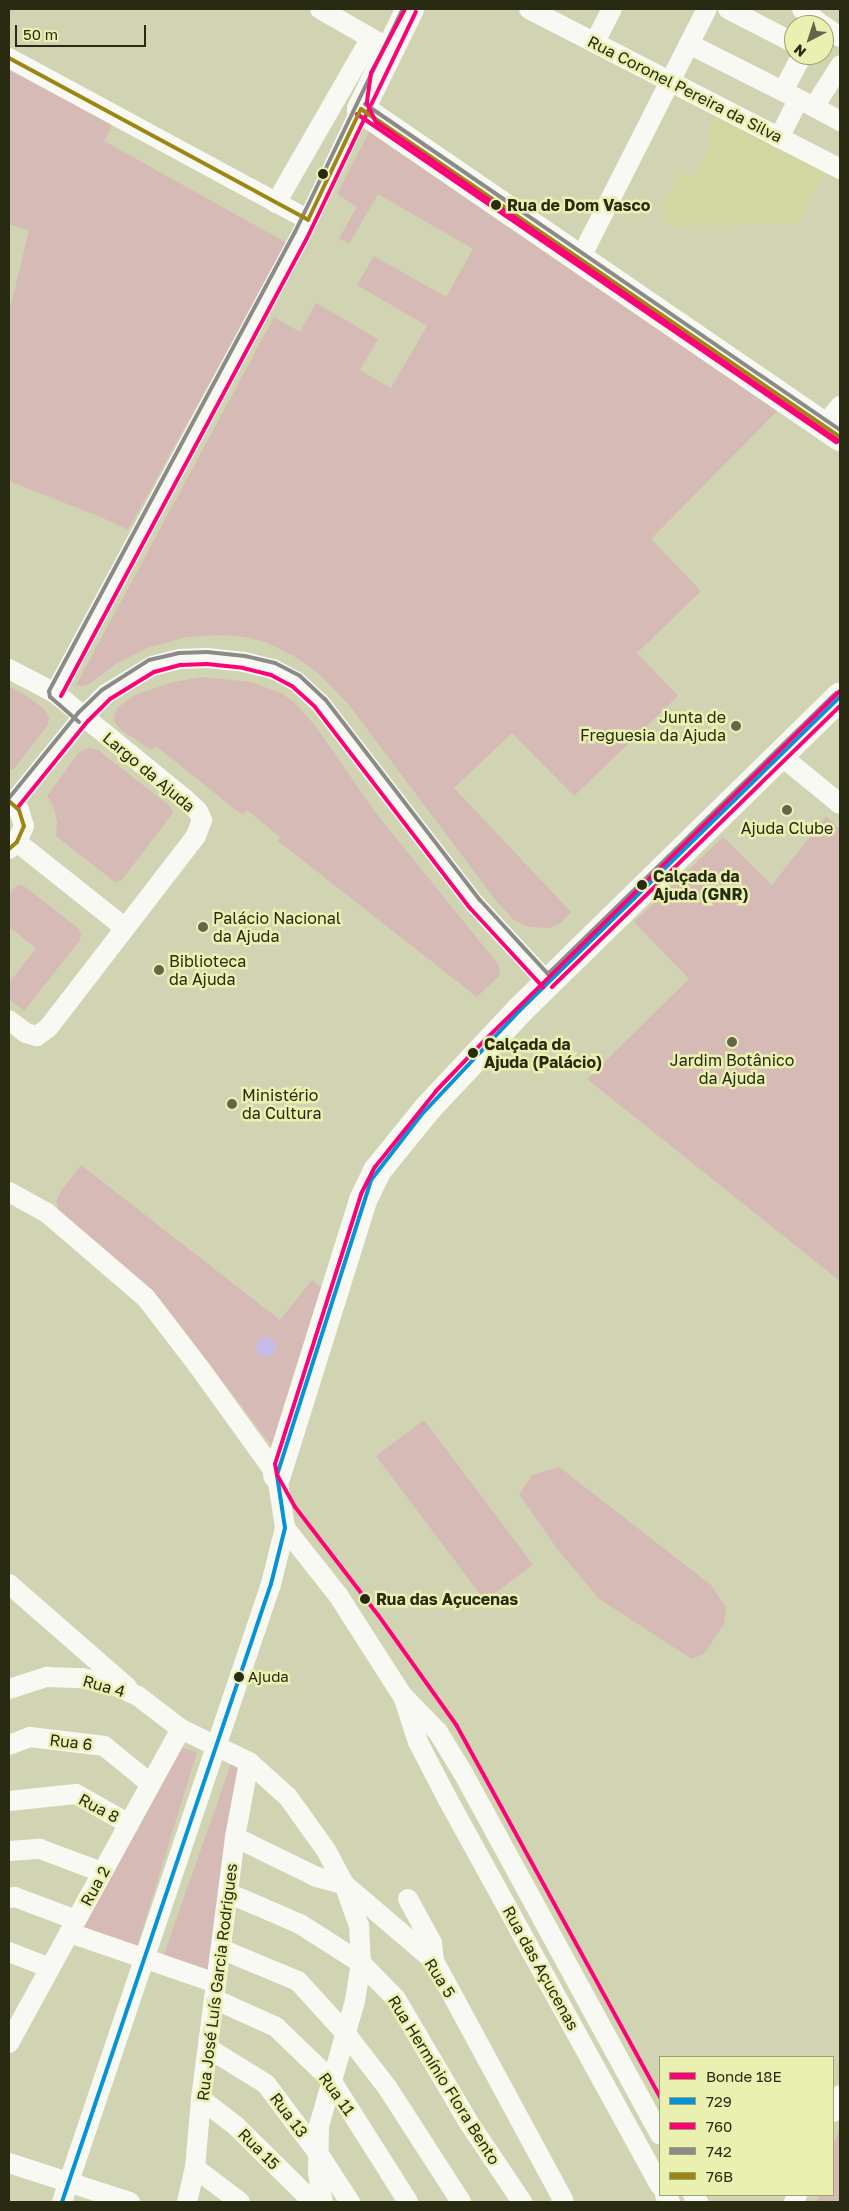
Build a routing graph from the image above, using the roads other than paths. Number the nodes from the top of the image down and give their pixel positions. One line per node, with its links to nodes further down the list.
1 (320, 9): 9 (street)
2 (410, 9): 9 (street)
3 (529, 9): 8 (street, Rua Coronel Pereira da Silva)
4 (612, 9): 8 (street)
5 (707, 9): 10 (street)
6 (728, 9): 7 (street)
7 (784, 38)
8 (595, 42): 14 (street, Rua Coronel Pereira da Silva)
9 (380, 43): 16 (street); 20 (street)
10 (689, 44): 14 (street); 15 (street)
11 (9, 58): 20 (street)
12 (801, 65): 15 (street)
13 (840, 68): 15 (street)
14 (670, 81): 18 (street, Rua Coronel Pereira da Silva); 22 (street)
15 (798, 99): 17 (street); 18 (street)
16 (361, 109): 21 (street); 22 (street)
17 (840, 121)
18 (779, 138): 19 (street, Rua Coronel Pereira da Silva)
19 (840, 169)
20 (276, 203): 21 (street)
21 (308, 220): 25 (street)
22 (580, 259): 23 (street)
23 (835, 423)
24 (9, 669): 25 (street, Largo da Ajuda)
25 (55, 693): 27 (street, Largo da Ajuda)
26 (840, 697): 28 (street)
27 (83, 717): 29 (street); 32 (street, Largo da Ajuda); 33 (street)
28 (780, 756): 30 (street); 33 (street)
29 (11, 802): 31 (street)
30 (840, 804)
31 (13, 846): 32 (street)
32 (125, 928): 34 (street, Largo da Ajuda)
33 (548, 983): 36 (street)
34 (9, 1020)
35 (9, 1192): 36 (street)
36 (276, 1475): 37 (street)
37 (285, 1528): 40 (street, Rua das Açucenas); 44 (street)
38 (9, 1584): 41 (street)
39 (9, 1690): 41 (street, Rua 4)
40 (402, 1695): 72 (street, Rua das Açucenas); 77 (street, Rua das Açucenas)
41 (138, 1696): 42 (street, Rua 4)
42 (181, 1729): 44 (street, Rua 4); 46 (street, Rua 2)
43 (9, 1745): 46 (street, Rua 6)
44 (216, 1746): 45 (street, Rua 4); 59 (street)
45 (249, 1762): 49 (street, Rua José Luís Garcia Rodrigues); 52 (street, Rua 4)
46 (151, 1784): 48 (street, Rua 2)
47 (9, 1802): 48 (street, Rua 8)
48 (129, 1824): 51 (street, Rua 2)
49 (235, 1837): 52 (street, Rua 5); 53 (street, Rua José Luís Garcia Rodrigues)
50 (9, 1851): 51 (street)
51 (102, 1872): 56 (street, Rua 2)
52 (344, 1884): 60 (street, Rua 5); 61 (street)
53 (228, 1893): 57 (street, Rua José Luís Garcia Rodrigues); 61 (street, Rua Hermínio Flora Bento)
54 (9, 1898): 56 (street, Rua 11)
55 (408, 1899): 60 (street)
56 (73, 1926): 59 (street, Rua 11); 62 (street, Rua 2)
57 (221, 1948): 63 (street, Rua José Luís Garcia Rodrigues); 65 (street)
58 (9, 1952): 62 (street)
59 (145, 1958): 63 (street, Rua 11); 76 (street)
60 (434, 1961): 78 (street, Rua 5)
61 (361, 1963): 65 (street); 88 (street, Rua Hermínio Flora Bento)
62 (50, 1968): 64 (street, Rua 2)
63 (215, 1991): 67 (street, Rua José Luís Garcia Rodrigues); 68 (street, Rua 11)
64 (16, 2014): 66 (street, Rua 2)
65 (346, 2034): 68 (street); 87 (street)
66 (9, 2043)
67 (208, 2048): 70 (street, Rua José Luís Garcia Rodrigues); 73 (street, Rua 13)
68 (332, 2080): 73 (street); 86 (street, Rua 11)
69 (840, 2095): 71 (street)
70 (201, 2099): 75 (street, Rua José Luís Garcia Rodrigues); 83 (street, Rua 15)
71 (834, 2110)
72 (659, 2133)
73 (318, 2153): 84 (street); 85 (street, Rua 13)
74 (9, 2164): 76 (street)
75 (195, 2168): 81 (street, Rua José Luís Garcia Rodrigues); 82 (street)
76 (68, 2183): 79 (street); 80 (street)
77 (659, 2183)
78 (562, 2201)
79 (62, 2202)
80 (130, 2202)
81 (187, 2202)
82 (240, 2202)
83 (313, 2202)
84 (323, 2202)
85 (350, 2202)
86 (408, 2202)
87 (461, 2202)
88 (522, 2202)

